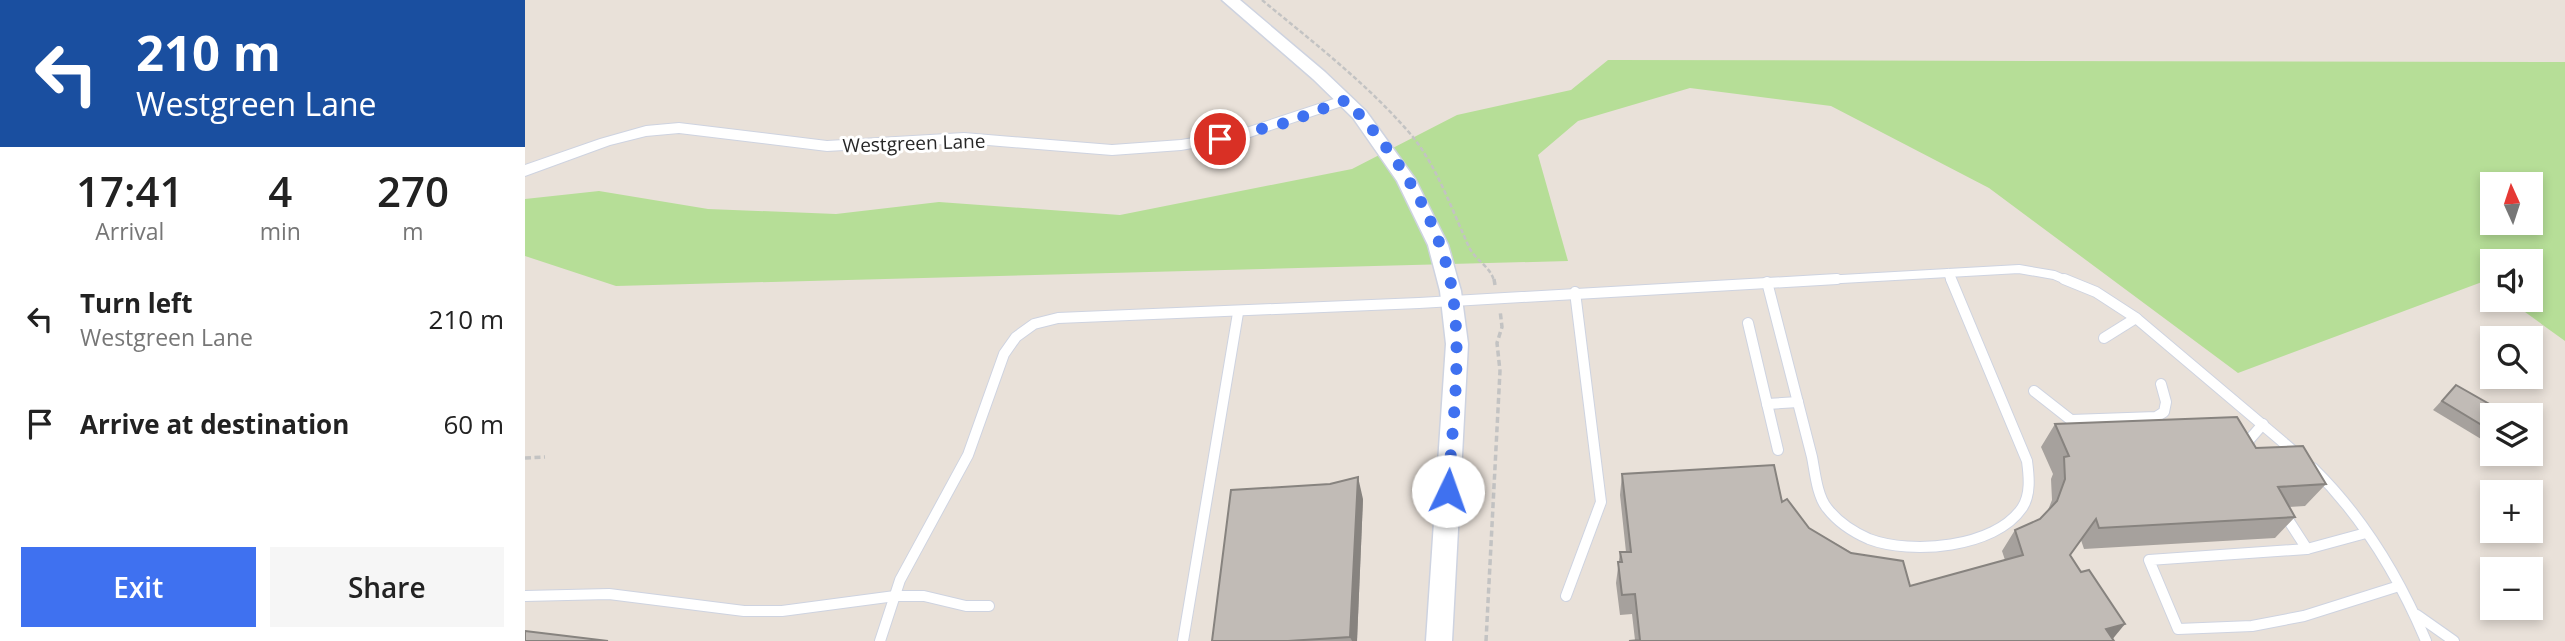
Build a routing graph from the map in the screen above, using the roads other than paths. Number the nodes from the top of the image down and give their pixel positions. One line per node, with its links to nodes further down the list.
1 (1234, 1): 2 (street)
2 (1346, 100): 3 (street, Westgreen Lane); 7 (street)
3 (525, 172)
4 (1948, 273): 5 (lane); 9 (lane); 14 (lane)
5 (1767, 282): 6 (lane); 14 (lane)
6 (1575, 292): 7 (lane); 25 (lane)
7 (1454, 302): 8 (lane); 30 (street)
8 (1238, 313): 24 (lane); 29 (lane)
9 (2136, 318): 11 (lane); 16 (lane)
10 (1748, 323): 15 (lane)
11 (2104, 338)
12 (2161, 384): 13 (lane)
13 (2034, 391)
14 (1798, 402): 15 (lane)
15 (1767, 404): 17 (lane)
16 (2263, 424): 18 (lane); 20 (lane)
17 (1778, 450)
18 (2253, 458)
19 (2280, 507): 21 (lane)
20 (2366, 533): 21 (lane); 22 (lane)
21 (2307, 549): 22 (lane)
22 (2399, 586): 27 (lane)
23 (525, 596): 24 (lane)
24 (895, 596): 26 (lane); 28 (lane)
25 (1566, 596)
26 (989, 606)
27 (2415, 614): 31 (lane); 32 (lane)
28 (880, 641)
29 (1184, 641)
30 (1439, 641)
31 (2425, 641)
32 (2454, 641)

